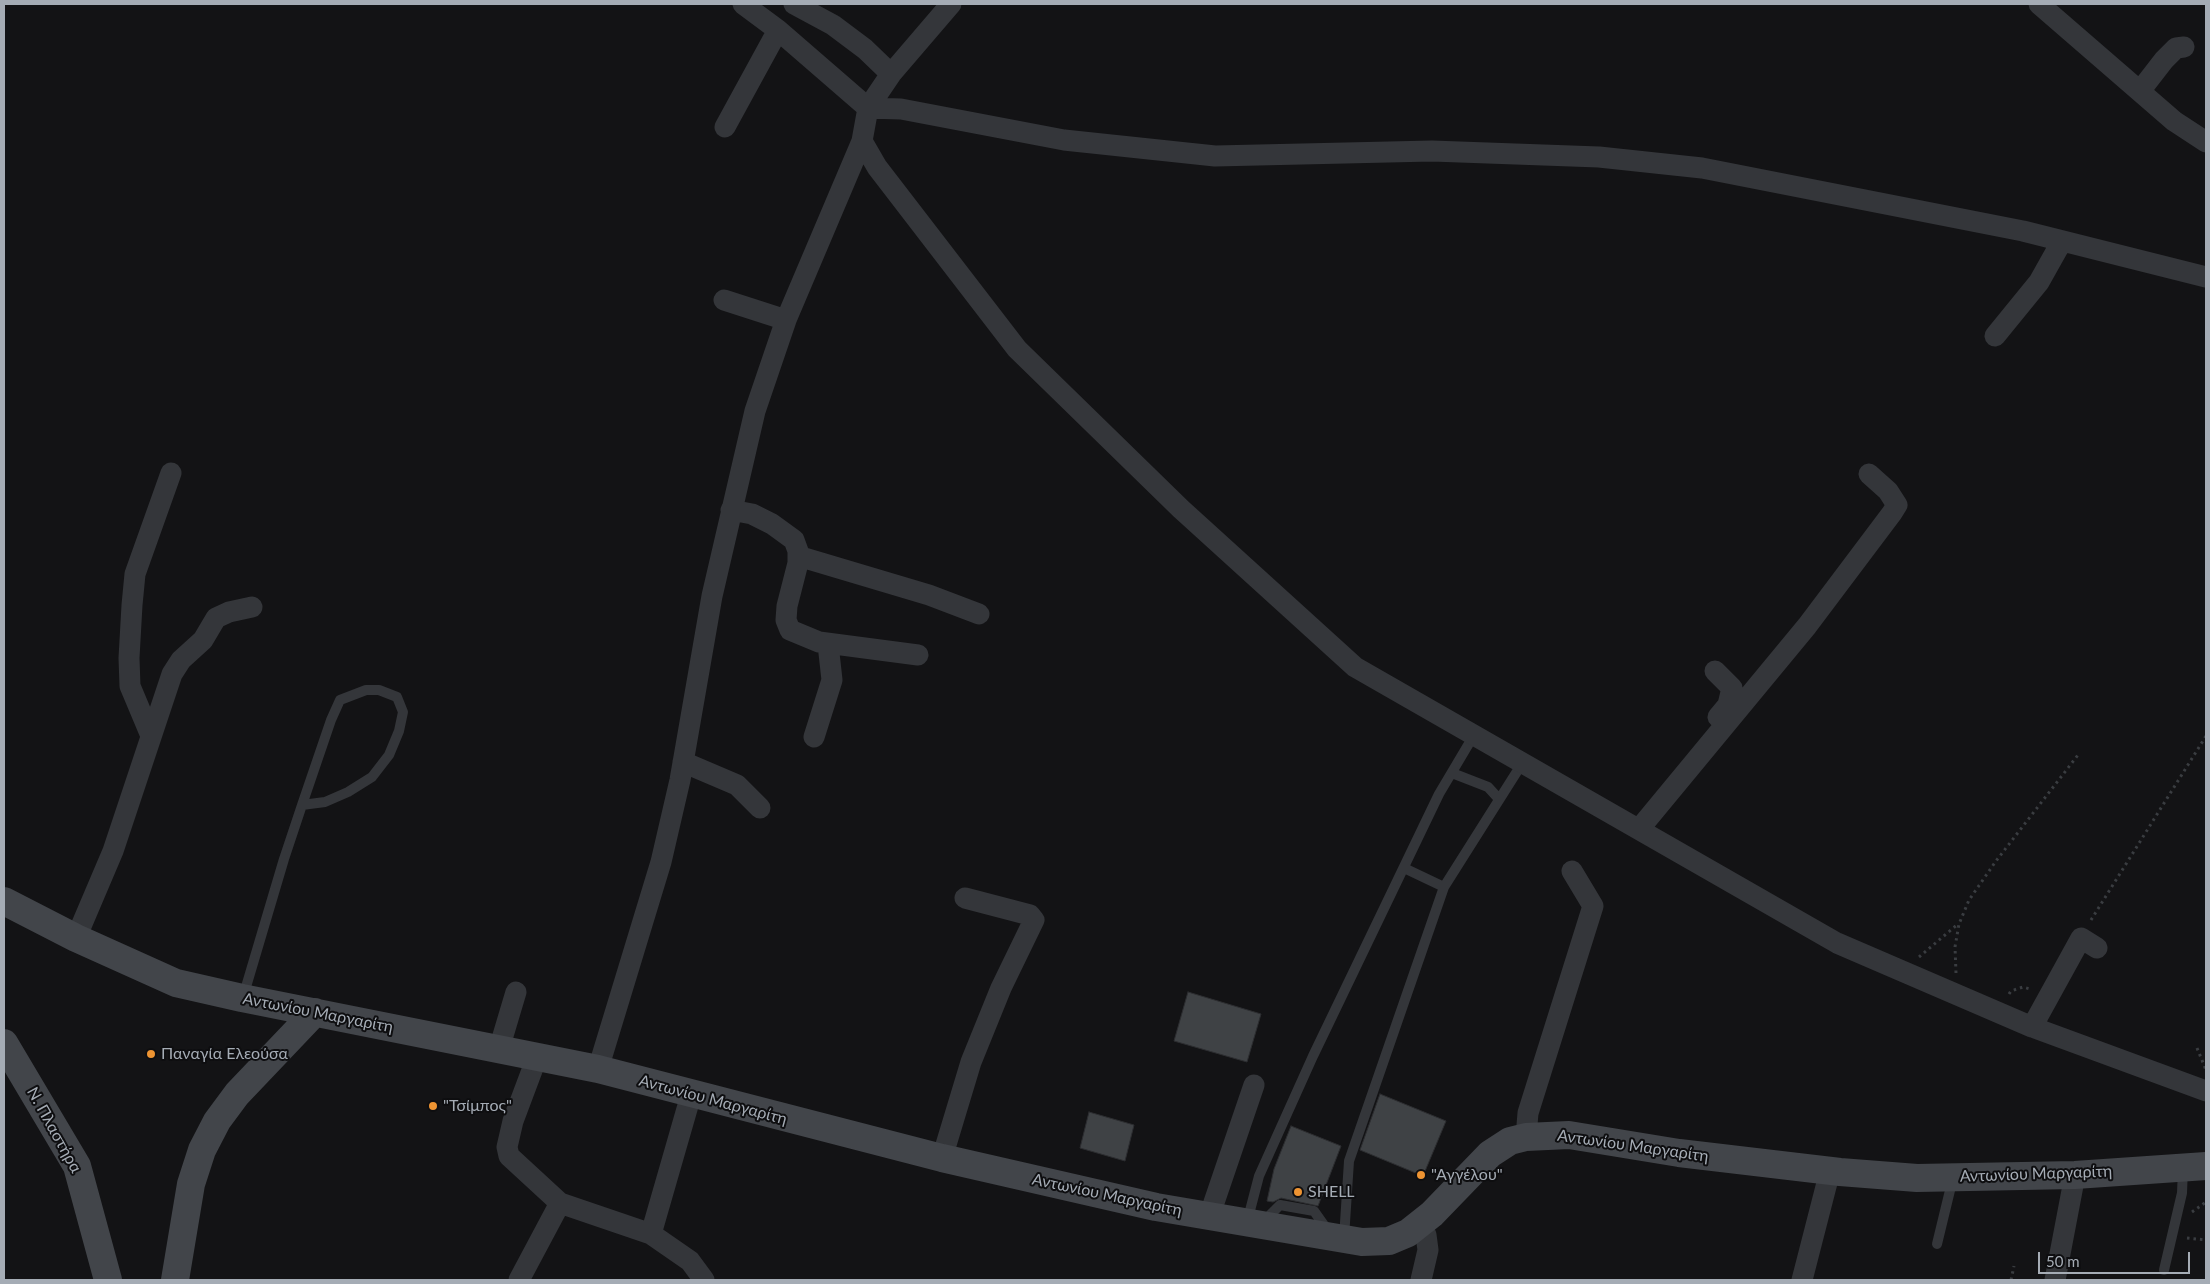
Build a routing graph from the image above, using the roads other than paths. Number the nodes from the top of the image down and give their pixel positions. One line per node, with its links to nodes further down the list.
1 (743, 4): 5 (street)
2 (794, 4): 7 (street)
3 (951, 4): 7 (street)
4 (2040, 4): 8 (street)
5 (778, 30): 9 (street); 10 (street)
6 (2184, 47): 8 (street)
7 (891, 74): 9 (street)
8 (2140, 91): 12 (street)
9 (868, 108): 11 (street); 13 (street)
10 (725, 127)
11 (862, 141): 16 (street); 27 (street)
12 (2206, 142)
13 (2062, 240): 14 (street); 17 (street)
14 (2206, 277)
15 (724, 300): 16 (street)
16 (786, 320): 20 (street)
17 (1995, 336)
18 (171, 472): 28 (street)
19 (1868, 474): 36 (street)
20 (732, 510): 21 (street); 30 (street)
21 (798, 556): 23 (street); 24 (street)
22 (252, 607): 28 (street)
23 (980, 614)
24 (828, 644): 25 (street); 29 (street)
25 (918, 655)
26 (1715, 671): 36 (street)
27 (1474, 735): 31 (street); 32 (lane)
28 (151, 736): 42 (street)
29 (814, 737)
30 (683, 762): 35 (street); 51 (street)
31 (1522, 762): 33 (lane); 36 (street)
32 (1452, 773): 33 (lane); 37 (lane)
33 (1499, 799): 39 (lane)
34 (302, 805): 34 (lane); 45 (lane)
35 (760, 808)
36 (1635, 826): 47 (street)
37 (1404, 868): 39 (lane); 63 (lane)
38 (1572, 871): 55 (street)
39 (1444, 887): 65 (lane)
40 (965, 898): 56 (street)
41 (4, 901): 42 (street, Αντωνίου Μαργαρίτη)
42 (76, 938): 45 (street, Αντωνίου Μαργαρίτη)
43 (2089, 943): 47 (street)
44 (516, 992): 49 (street)
45 (242, 998): 46 (street, Αντωνίου Μαργαρίτη)
46 (315, 1012): 49 (street, Αντωνίου Μαργαρίτη); 70 (street)
47 (2032, 1027): 53 (street)
48 (4, 1043): 69 (street, Ν. Πλαστήρα)
49 (499, 1049): 50 (street, Αντωνίου Μαργαρίτη)
50 (537, 1057): 51 (street, Αντωνίου Μαργαρίτη); 61 (street)
51 (598, 1069): 54 (street, Αντωνίου Μαργαρίτη)
52 (1254, 1085): 62 (street)
53 (2206, 1091)
54 (691, 1095): 56 (street, Αντωνίου Μαργαρίτη); 66 (street)
55 (1526, 1137): 58 (street, Αντωνίου Μαργαρίτη); 64 (street, Αντωνίου Μαργαρίτη)
56 (942, 1158): 62 (street, Αντωνίου Μαργαρίτη)
57 (2195, 1166): 59 (street, Αντωνίου Μαργαρίτη); 68 (lane)
58 (1830, 1171): 60 (street, Αντωνίου Μαργαρίτη); 74 (street)
59 (2075, 1175): 60 (street, Αντωνίου Μαργαρίτη); 75 (street)
60 (1953, 1177): 67 (lane)
61 (560, 1203): 66 (street); 71 (street)
62 (1209, 1217): 63 (street, Αντωνίου Μαργαρίτη)
63 (1258, 1219): 65 (street, Αντωνίου Μαργαρίτη)
64 (1420, 1224): 65 (street, Αντωνίου Μαργαρίτη); 73 (street)
65 (1335, 1233)
66 (651, 1234): 72 (street)
67 (1938, 1244)
68 (2164, 1270)
69 (108, 1280)
70 (175, 1280)
71 (519, 1280)
72 (704, 1280)
73 (1421, 1280)
74 (1802, 1280)
75 (2055, 1280)

